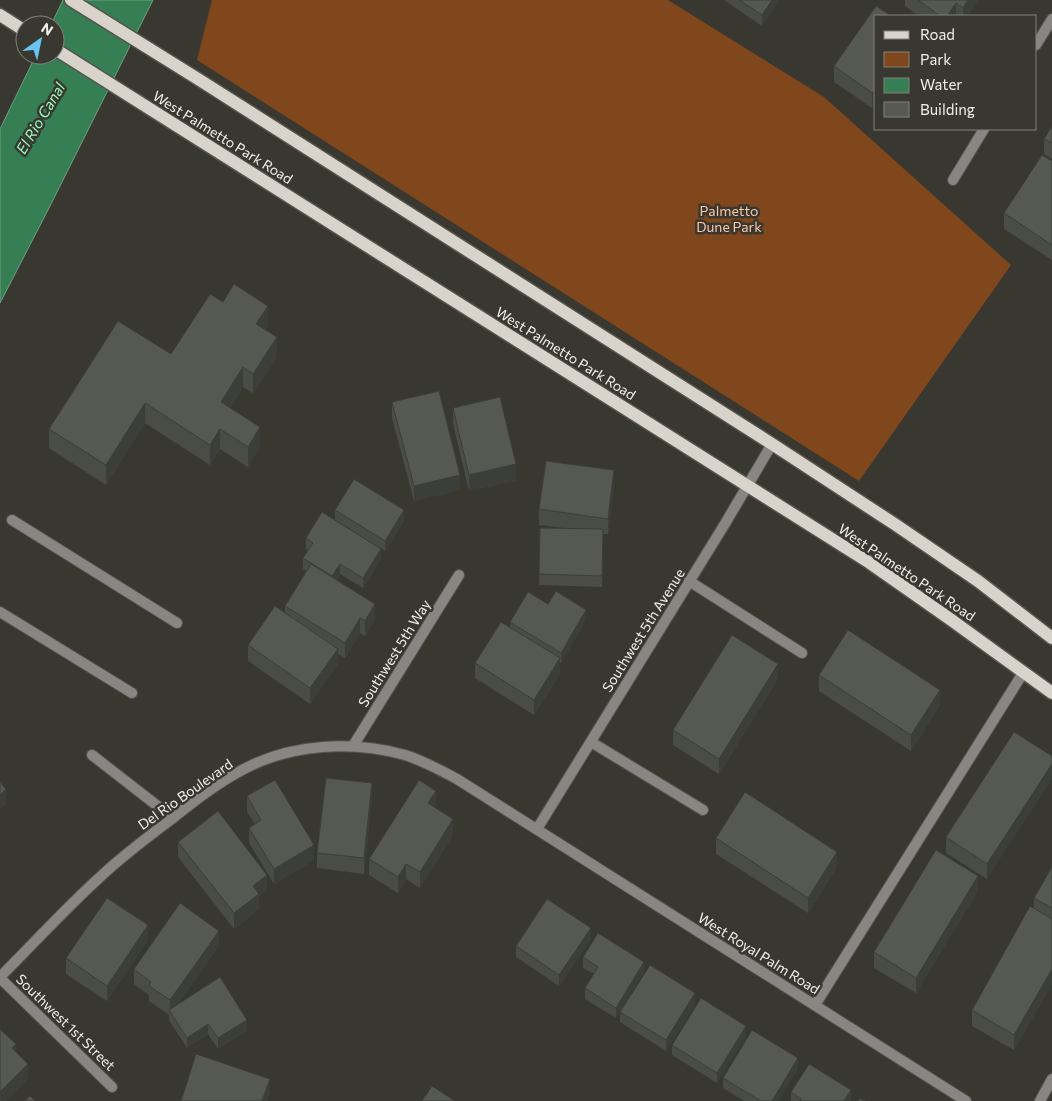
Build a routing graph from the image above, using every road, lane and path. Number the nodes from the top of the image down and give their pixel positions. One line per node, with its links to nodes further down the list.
1 (71, 0): 9 (main road)
2 (0, 15): 4 (main road)
3 (1052, 19): 5 (street)
4 (15, 25)
5 (1037, 43)
6 (65, 55): 10 (main road, West Palmetto Park Road)
7 (983, 130): 8 (street)
8 (953, 180)
9 (772, 444): 10 (street, Southwest 5th Avenue); 16 (main road)
10 (748, 486): 13 (street, Southwest 5th Avenue); 18 (main road, West Palmetto Park Road)
11 (12, 520): 15 (street)
12 (459, 576): 22 (street, Southwest 5th Way)
13 (689, 581): 17 (street); 21 (street, Southwest 5th Avenue)
14 (0, 612): 19 (street)
15 (177, 623)
16 (1052, 638)
17 (802, 653)
18 (1023, 673): 20 (main road, West Palmetto Park Road); 28 (street)
19 (132, 693)
20 (1052, 693)
21 (590, 742): 24 (street); 26 (street, Southwest 5th Avenue)
22 (353, 746): 25 (street, Del Rio Boulevard); 26 (street, Del Rio Boulevard)
23 (92, 755): 25 (street)
24 (703, 810)
25 (173, 818): 27 (street, Del Rio Boulevard)
26 (537, 829): 28 (street, West Royal Palm Road)
27 (0, 977): 30 (street, Southwest 1st Street)
28 (815, 1005): 31 (street, West Royal Palm Road)
29 (1052, 1079): 32 (street)
30 (112, 1087)
31 (966, 1101)
32 (1040, 1101)

